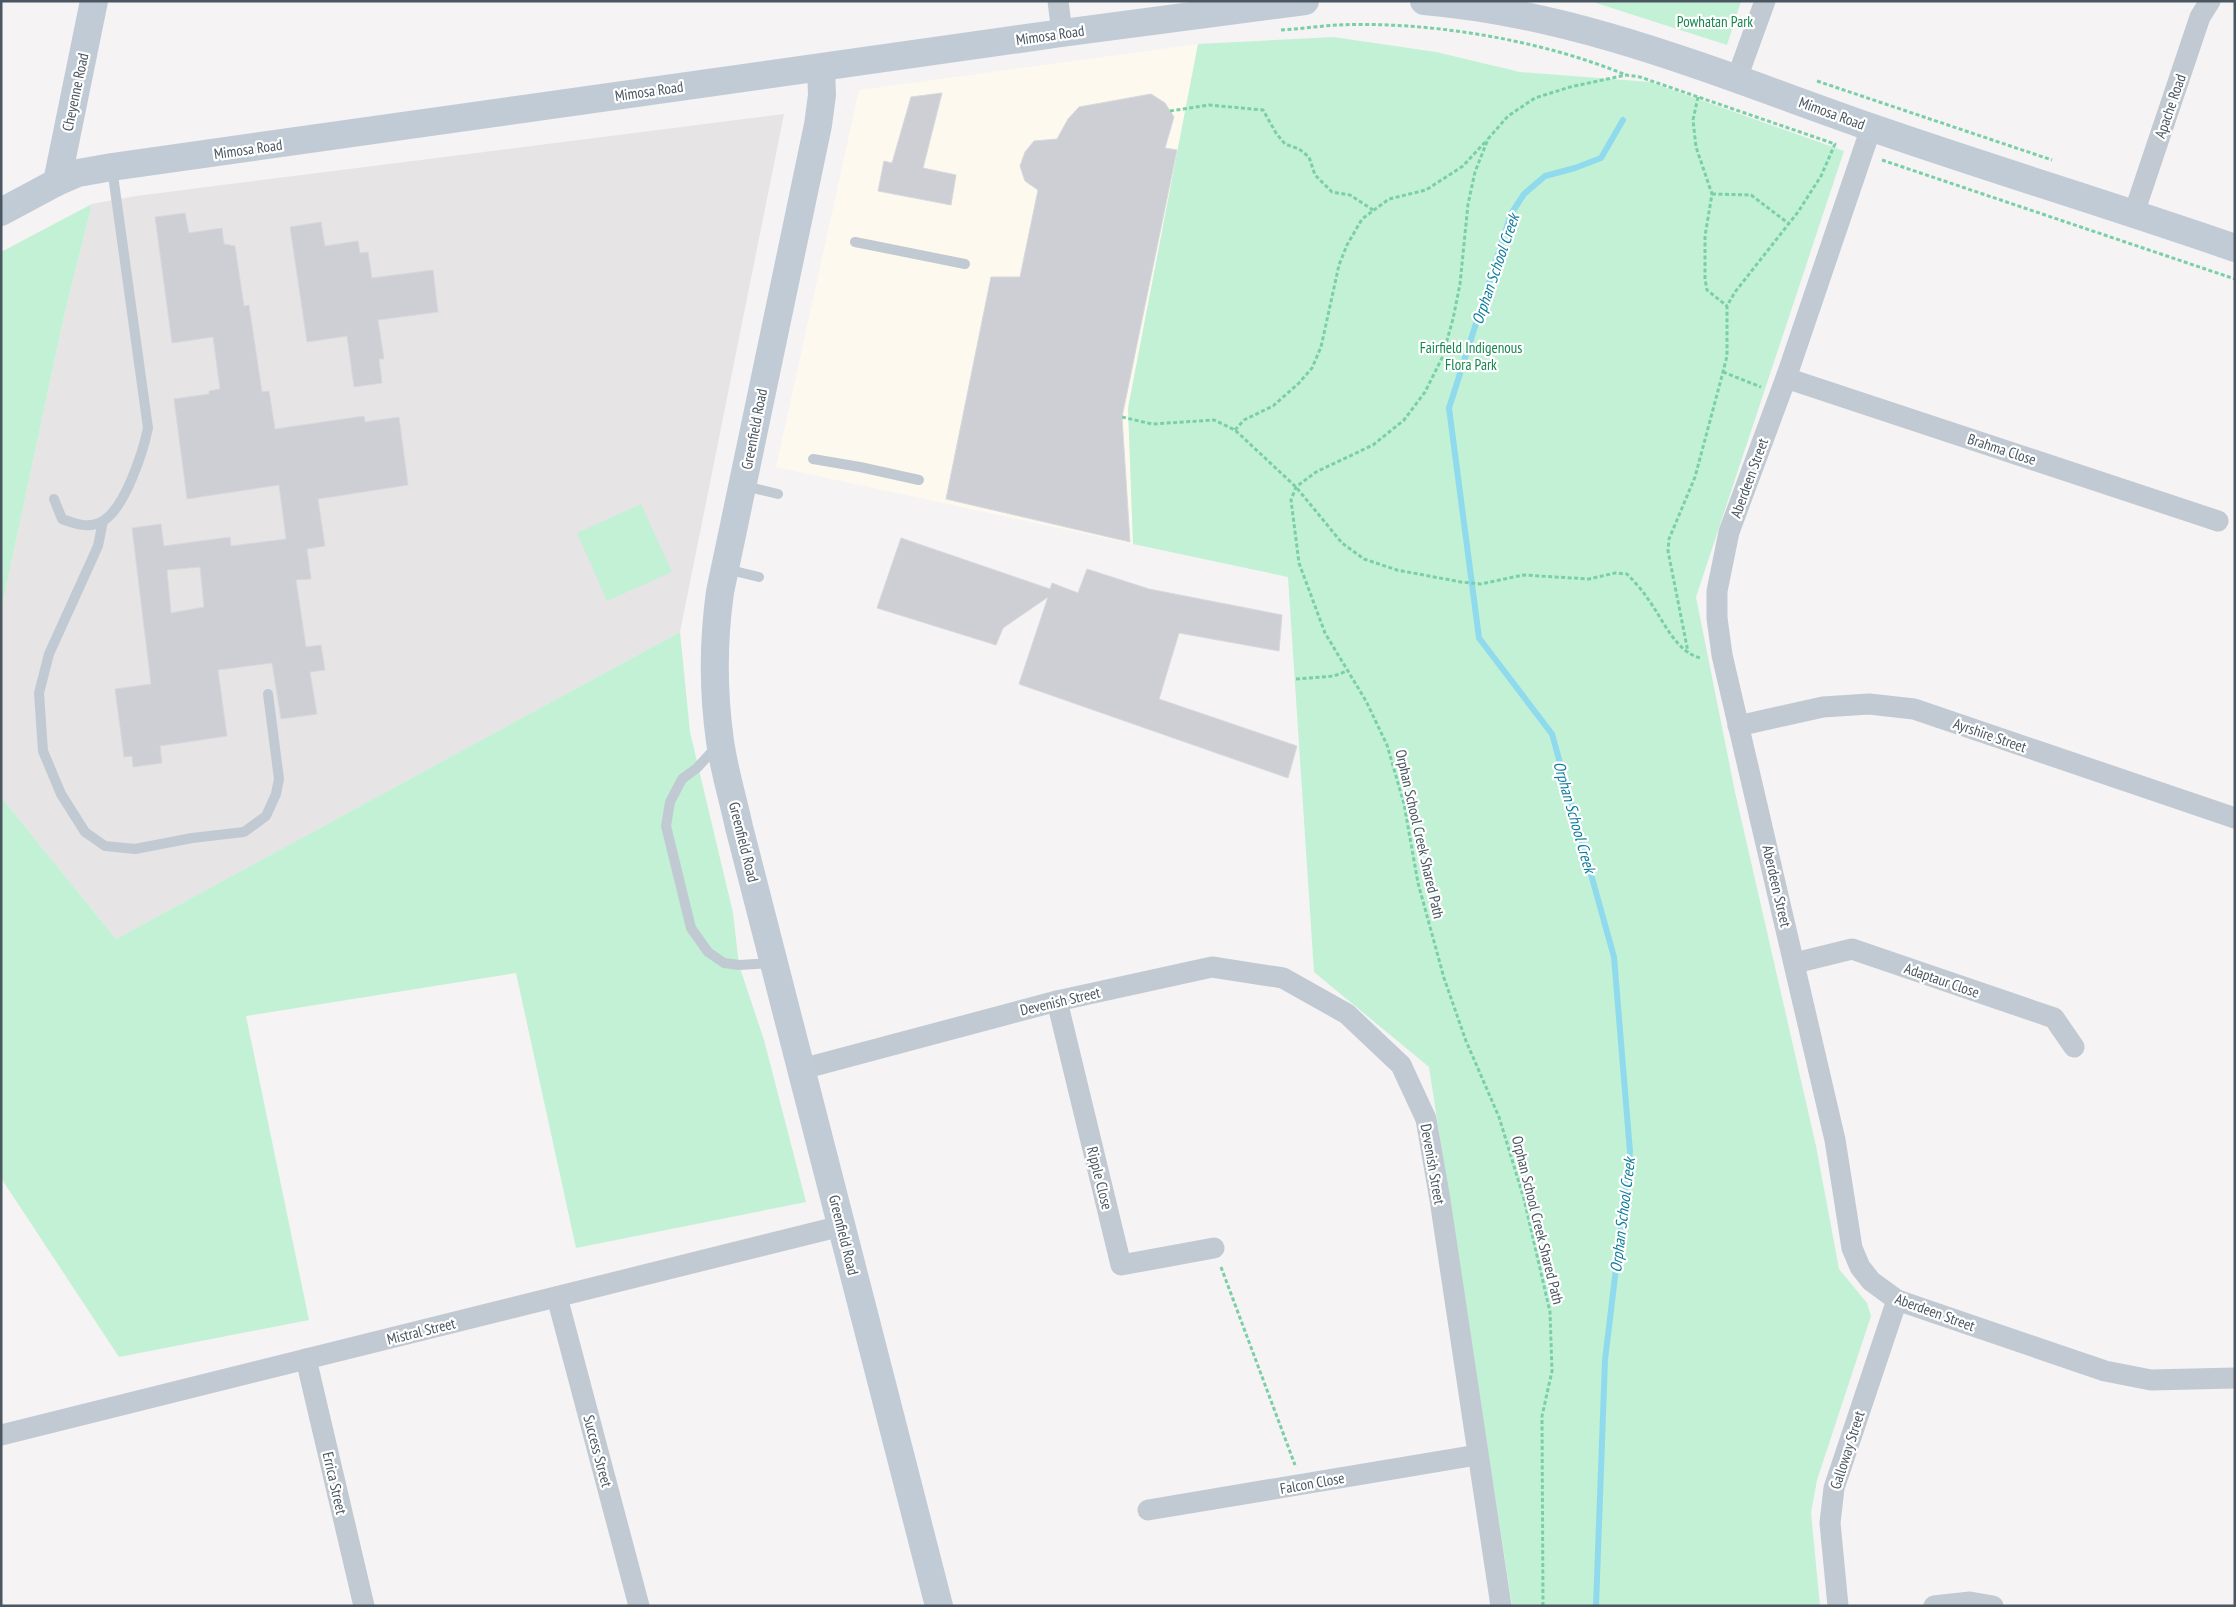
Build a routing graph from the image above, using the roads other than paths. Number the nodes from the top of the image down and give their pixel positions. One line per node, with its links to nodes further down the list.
1 (94, 1): 12 (main road, Cheyenne Road)
2 (1058, 1): 7 (street)
3 (1305, 1): 7 (main road, Mimosa Road)
4 (1424, 1): 9 (main road, Mimosa Road)
5 (1765, 1): 9 (street)
6 (2210, 1): 14 (street, Apache Road)
7 (1062, 33): 8 (main road, Mimosa Road)
8 (821, 68): 11 (main road, Mimosa Road); 21 (main road, Greenfield Road)
9 (1737, 78): 10 (main road, Mimosa Road)
10 (1871, 128): 14 (main road, Mimosa Road); 18 (street, Aberdeen Street)
11 (112, 167): 12 (main road, Mimosa Road); 25 (lane)
12 (56, 182): 13 (main road, Mimosa Road)
13 (1, 212)
14 (2134, 213): 16 (main road, Mimosa Road)
15 (855, 242): 17 (lane)
16 (2235, 248)
17 (966, 264)
18 (1783, 386): 24 (street, Brahma Close); 29 (street, Aberdeen Street)
19 (813, 459): 20 (lane)
20 (919, 480)
21 (743, 486): 22 (lane); 26 (main road, Greenfield Road)
22 (778, 494)
23 (54, 499): 25 (lane)
24 (2218, 521)
25 (103, 522): 28 (lane)
26 (725, 568): 27 (lane); 30 (main road, Greenfield Road)
27 (759, 577)
28 (268, 694)
29 (1738, 726): 31 (street, Ayrshire Street); 33 (street, Aberdeen Street)
30 (720, 742): 32 (main road, Greenfield Road); 32 (lane)
31 (2235, 818)
32 (776, 963): 36 (main road, Greenfield Road)
33 (1795, 963): 35 (street, Adaptaur Close); 40 (street, Aberdeen Street)
34 (1057, 1001): 36 (street, Devenish Street); 38 (street, Ripple Close); 44 (street, Devenish Street)
35 (2074, 1048)
36 (802, 1068): 37 (main road, Greenfield Road)
37 (842, 1226): 39 (street, Mistral Street); 48 (main road, Greenfield Road)
38 (1214, 1248)
39 (557, 1297): 41 (street, Mistral Street); 47 (street, Success Street)
40 (1897, 1300): 42 (street, Aberdeen Street); 50 (street, Galloway Street)
41 (306, 1359): 43 (street, Mistral Street); 46 (street, Errica Street)
42 (2235, 1378)
43 (1, 1435)
44 (1477, 1455): 45 (street, Falcon Close); 49 (street, Devenish Street)
45 (1148, 1510)
46 (364, 1606)
47 (639, 1606)
48 (938, 1606)
49 (1501, 1606)
50 (1838, 1606)
51 (1934, 1606): 52 (street)
52 (1994, 1606)

